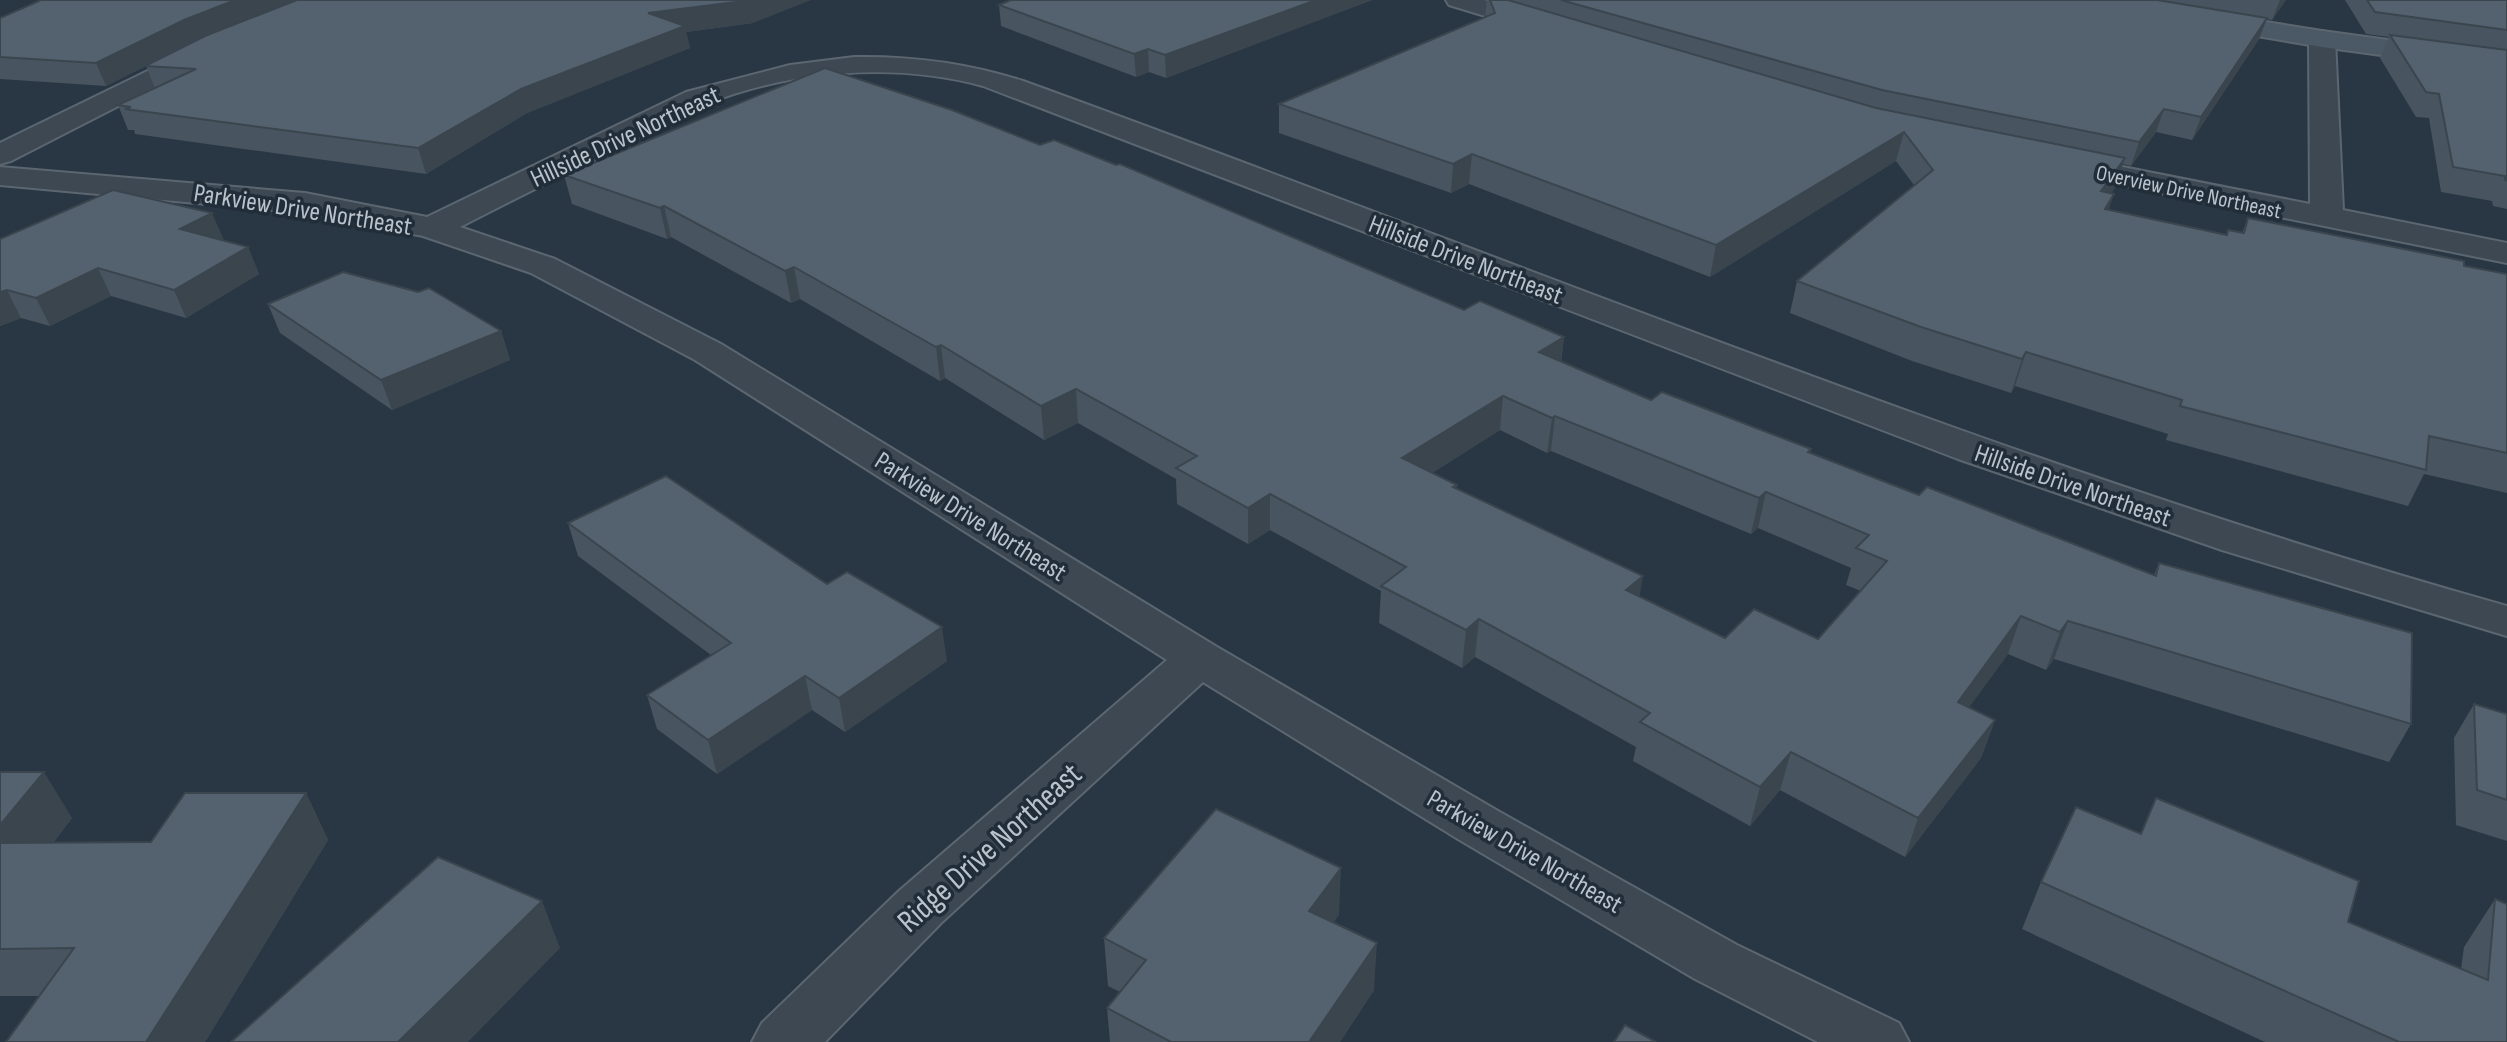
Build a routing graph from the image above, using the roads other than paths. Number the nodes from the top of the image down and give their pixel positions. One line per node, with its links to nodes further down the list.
1 (1458, 0): 3 (street)
2 (2086, 0): 5 (street)
3 (1573, 35)
4 (230, 39): 7 (street)
5 (2322, 39): 6 (street); 10 (street)
6 (2507, 64)
7 (0, 155)
8 (2033, 158): 10 (street, Overview Drive Northeast)
9 (0, 176): 11 (street, Parkview Drive Northeast)
10 (2327, 219): 12 (street, Overview Drive Northeast)
11 (431, 228): 13 (street, Hillside Drive Northeast); 14 (street, Parkview Drive Northeast)
12 (2507, 253)
13 (2507, 621)
14 (1200, 658): 15 (street, Ridge Drive Northeast); 16 (street, Parkview Drive Northeast)
15 (784, 1042)
16 (1877, 1042)

